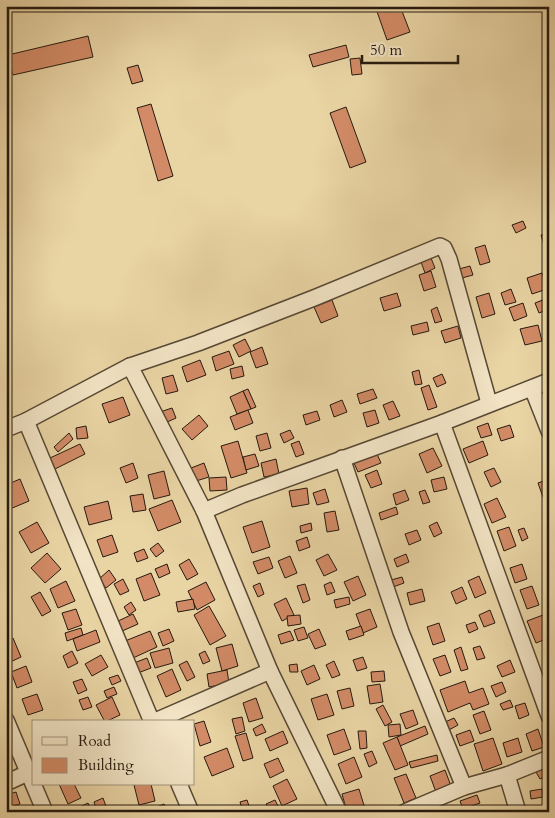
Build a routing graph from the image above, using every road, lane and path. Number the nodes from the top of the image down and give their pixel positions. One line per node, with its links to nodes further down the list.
1 (130, 366): 4 (street); 5 (street); 10 (street)
2 (549, 381): 3 (street)
3 (532, 388): 4 (street); 8 (street)
4 (489, 403): 6 (street)
5 (26, 420): 7 (street); 14 (street)
6 (442, 423): 9 (street); 12 (street)
7 (6, 428)
8 (549, 431)
9 (342, 458): 10 (street); 22 (street)
10 (204, 511): 11 (street)
11 (270, 672): 15 (street); 25 (street)
12 (549, 716)
13 (6, 720): 17 (street)
14 (152, 720)
15 (158, 720)
16 (549, 758): 18 (street)
17 (31, 771): 19 (street)
18 (507, 775): 22 (street); 27 (street)
19 (6, 782)
20 (36, 786): 23 (street)
21 (180, 786): 24 (street)
22 (464, 787): 26 (street)
23 (45, 812)
24 (191, 812)
25 (339, 812)
26 (405, 812)
27 (518, 812)

